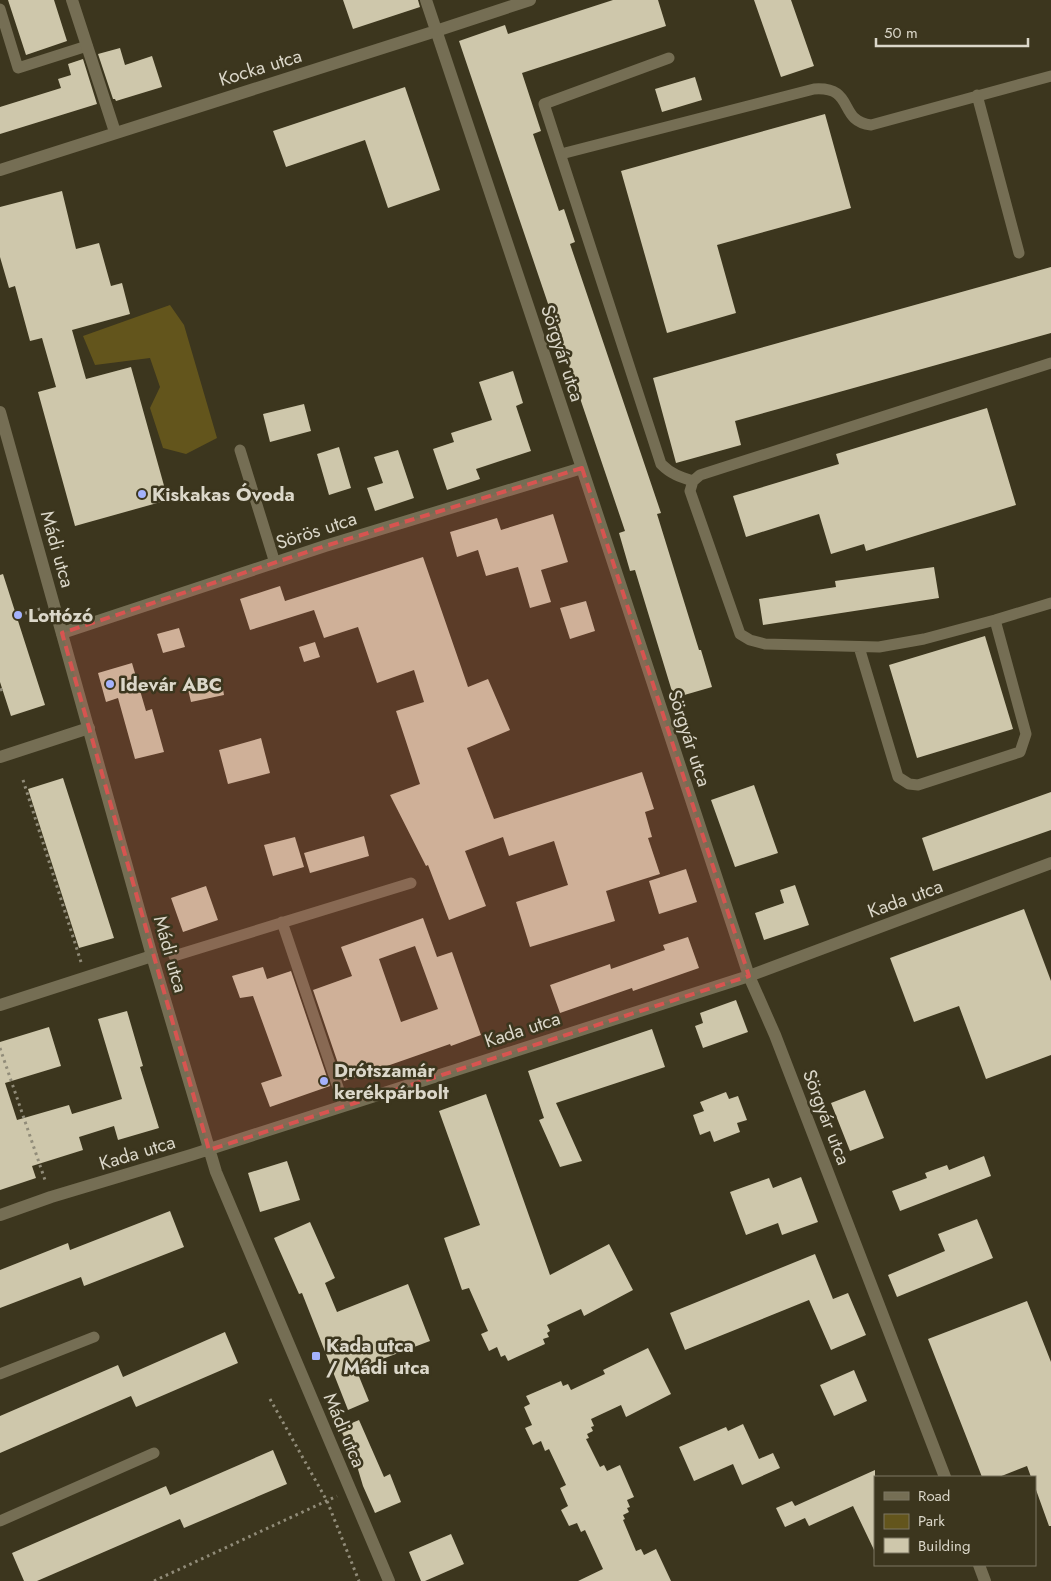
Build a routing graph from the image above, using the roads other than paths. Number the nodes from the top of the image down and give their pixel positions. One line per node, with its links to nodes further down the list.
1 (72, 0): 6 (street)
2 (426, 0): 5 (street, Sörgyár utca)
3 (530, 0): 5 (street, Kocka utca)
4 (0, 9): 6 (lane)
5 (436, 32): 10 (street, Kocka utca); 17 (street, Sörgyár utca)
6 (87, 46): 10 (street)
7 (669, 58): 11 (lane)
8 (1051, 76): 9 (lane)
9 (977, 95): 11 (lane); 13 (lane)
10 (115, 132): 12 (street, Kocka utca)
11 (561, 154): 18 (lane)
12 (0, 170)
13 (1019, 253)
14 (1051, 363): 18 (lane)
15 (0, 412): 22 (street, Mádi utca)
16 (240, 450): 19 (lane)
17 (582, 468): 19 (street, Sörös utca); 31 (street, Sörgyár utca)
18 (693, 481): 23 (lane)
19 (276, 563): 22 (street, Sörös utca)
20 (1051, 603): 21 (lane)
21 (995, 620): 23 (lane); 23 (lane)
22 (62, 633): 24 (street, Mádi utca)
23 (859, 647)
24 (89, 728): 25 (street); 29 (street, Mádi utca)
25 (0, 757)
26 (1051, 863): 31 (street, Kada utca)
27 (411, 883): 28 (lane)
28 (282, 922): 30 (lane); 33 (lane)
29 (152, 956): 32 (street); 34 (street, Mádi utca)
30 (174, 956)
31 (749, 976): 33 (street, Kada utca); 39 (street, Sörgyár utca)
32 (0, 1005)
33 (344, 1105): 34 (street, Kada utca)
34 (208, 1150): 35 (street, Kada utca); 42 (street, Mádi utca)
35 (0, 1215)
36 (94, 1337): 37 (lane)
37 (0, 1374)
38 (154, 1453): 40 (lane)
39 (945, 1476)
40 (0, 1521)
41 (979, 1566): 43 (street)
42 (389, 1581)
43 (985, 1581)

